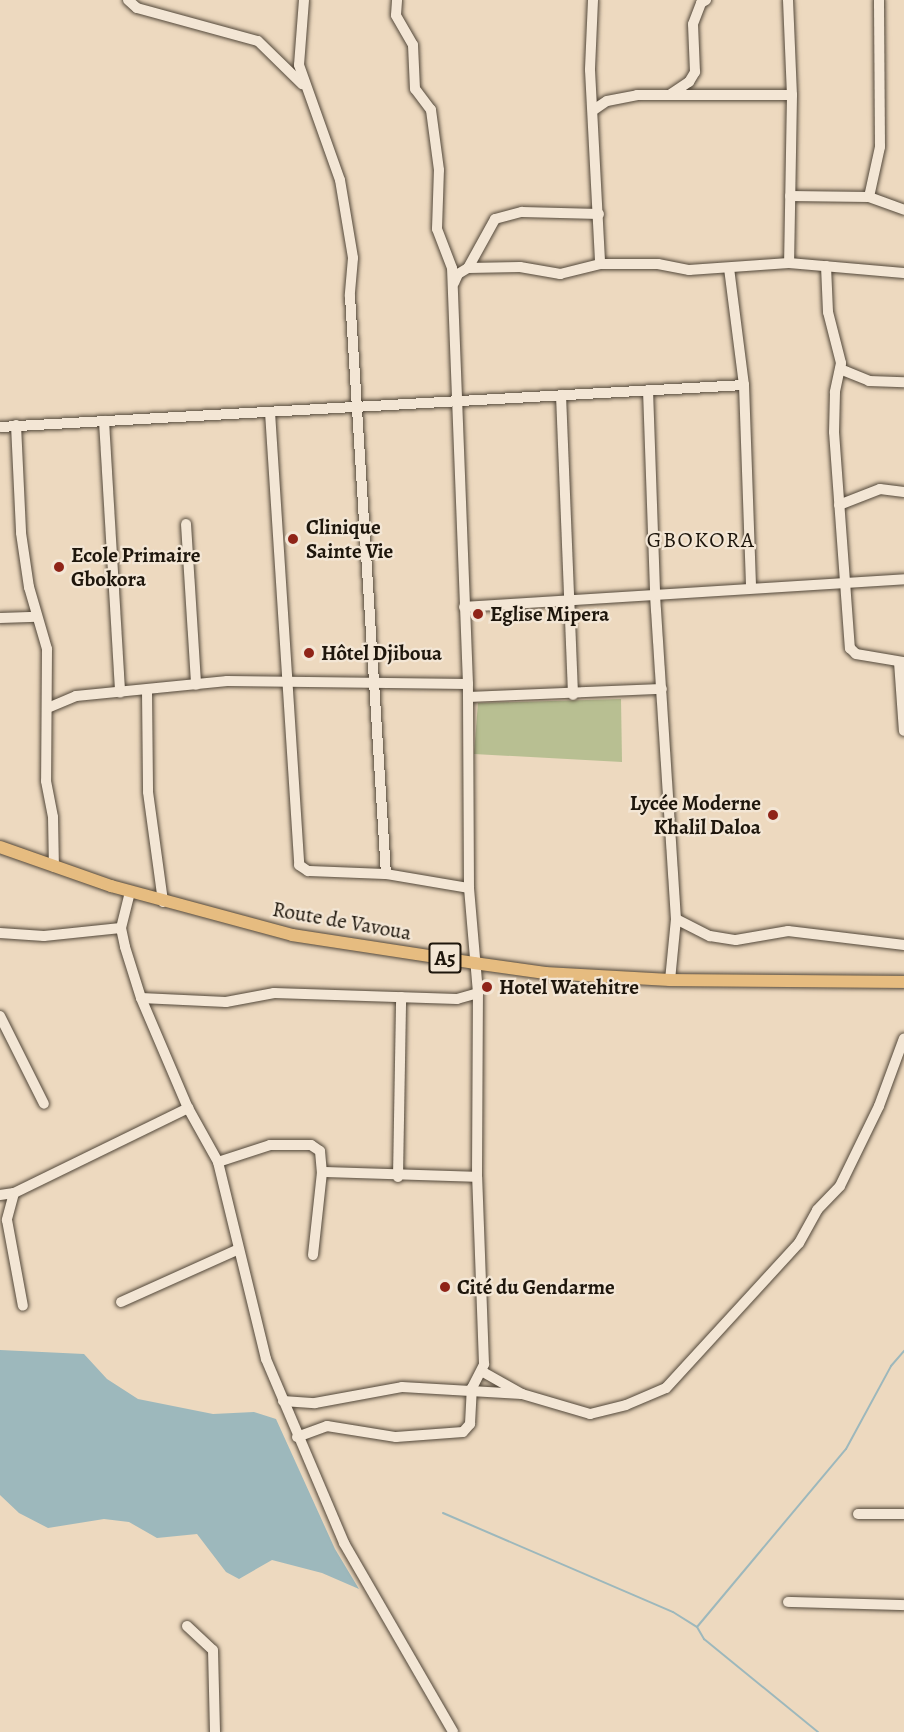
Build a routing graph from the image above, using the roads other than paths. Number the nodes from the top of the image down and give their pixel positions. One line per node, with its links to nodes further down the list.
1 (128, 0): 8 (street)
2 (304, 0): 8 (street)
3 (397, 0): 22 (street)
4 (593, 0): 11 (street)
5 (706, 0): 9 (street)
6 (789, 0): 10 (street)
7 (879, 0): 13 (street)
8 (302, 84): 29 (street)
9 (671, 94): 10 (street); 11 (street)
10 (792, 95): 12 (street)
11 (595, 109): 15 (street)
12 (790, 196): 13 (street); 16 (street)
13 (869, 197): 14 (street)
14 (904, 210)
15 (599, 214): 17 (street); 19 (street)
16 (789, 263): 18 (street); 20 (street)
17 (600, 264): 19 (street); 20 (street)
18 (826, 266): 21 (street); 23 (street)
19 (468, 268): 22 (street)
20 (729, 268): 25 (street)
21 (904, 273)
22 (453, 290): 28 (street)
23 (840, 369): 24 (street); 35 (street)
24 (904, 381)
25 (744, 385): 26 (street); 39 (street)
26 (648, 390): 27 (street); 40 (street)
27 (561, 395): 28 (street); 41 (street)
28 (455, 402): 29 (street); 42 (street)
29 (358, 406): 30 (street); 47 (street)
30 (270, 411): 31 (street); 46 (street)
31 (104, 421): 32 (street); 52 (street)
32 (16, 425): 33 (street); 43 (street)
33 (0, 427)
34 (904, 492): 35 (street)
35 (839, 505): 38 (street)
36 (186, 525): 49 (street)
37 (904, 579): 38 (street)
38 (842, 582): 39 (street); 45 (street)
39 (751, 587): 40 (street)
40 (655, 595): 41 (street); 50 (street)
41 (572, 599): 42 (street); 53 (street)
42 (464, 607): 48 (street)
43 (37, 617): 44 (street); 55 (street)
44 (0, 618)
45 (902, 662): 56 (street)
46 (289, 681): 47 (street); 49 (street); 59 (street)
47 (375, 683): 48 (street); 59 (street)
48 (468, 684): 54 (street)
49 (196, 685): 51 (street)
50 (662, 689): 53 (street); 63 (street)
51 (147, 691): 52 (street); 62 (street)
52 (120, 693): 55 (street)
53 (573, 695): 54 (street)
54 (468, 697): 60 (street)
55 (50, 707): 58 (street)
56 (904, 731)
57 (0, 846): 58 (main road, Route de Vavoua / A5)
58 (54, 867): 61 (main road, Route de Vavoua / A5)
59 (387, 874): 60 (street)
60 (469, 888): 67 (street)
61 (130, 892): 62 (main road, Route de Vavoua / A5); 64 (street)
62 (163, 902): 67 (main road, Route de Vavoua / A5)
63 (676, 919): 66 (street); 68 (street)
64 (121, 928): 65 (street); 71 (street)
65 (0, 933)
66 (904, 945)
67 (474, 963): 68 (main road, Route de Vavoua / A5); 70 (street)
68 (670, 980): 69 (main road, Route de Vavoua / A5)
69 (904, 982)
70 (478, 993): 72 (street); 80 (street)
71 (141, 998): 72 (street); 76 (street)
72 (401, 998): 79 (street)
73 (0, 1016): 75 (street)
74 (904, 1038): 89 (street)
75 (44, 1104)
76 (188, 1108): 77 (street); 81 (street)
77 (218, 1162): 78 (street); 83 (street)
78 (322, 1172): 79 (street); 84 (street)
79 (398, 1177): 80 (street)
80 (477, 1177): 87 (street)
81 (14, 1193): 82 (street); 86 (street)
82 (0, 1195)
83 (239, 1249): 85 (street); 90 (street)
84 (313, 1255)
85 (121, 1302)
86 (23, 1306)
87 (483, 1372): 88 (street); 89 (street)
88 (472, 1394): 89 (street); 90 (street); 91 (street)
89 (522, 1394)
90 (283, 1401): 91 (street)
91 (297, 1437): 98 (street)
92 (858, 1514): 93 (street)
93 (904, 1514)
94 (788, 1602): 95 (street)
95 (904, 1605)
96 (187, 1626): 97 (street)
97 (215, 1732)
98 (453, 1732)

